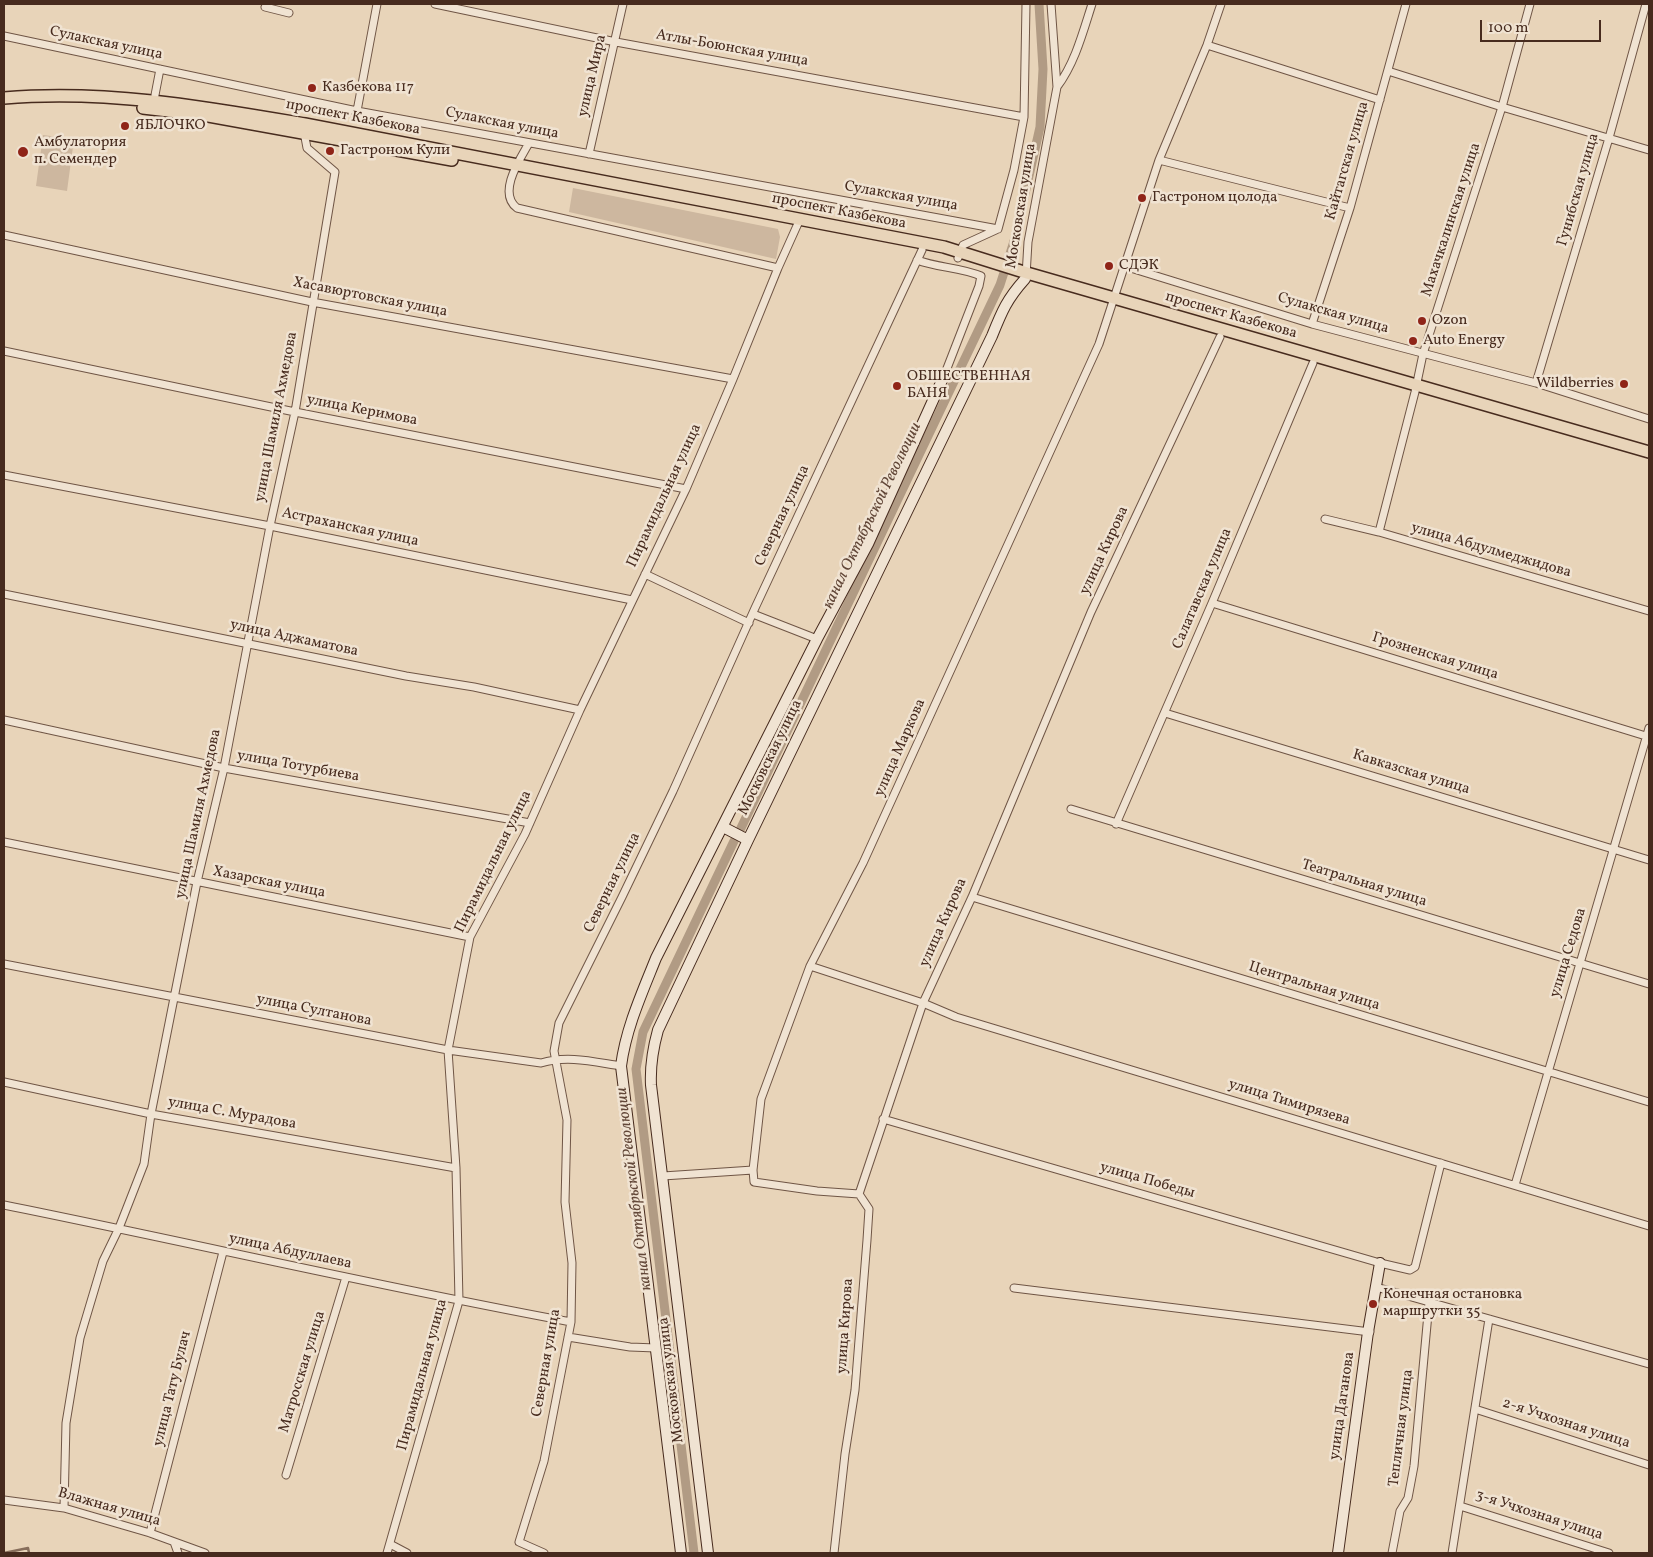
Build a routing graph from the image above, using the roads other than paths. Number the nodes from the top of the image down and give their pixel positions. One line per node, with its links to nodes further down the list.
1 (378, 4): 25 (street)
2 (435, 4): 15 (street, Атлы-Боюнская улица)
3 (623, 4): 15 (street, улица Мира)
4 (1026, 4): 26 (street)
5 (1051, 4): 19 (street, Московская улица)
6 (1092, 4): 19 (street)
7 (1221, 4): 16 (street, улица Маркова)
8 (1406, 4): 18 (street, Кайтагская улица)
9 (1530, 4): 24 (street, Махачкалинская улица)
10 (1646, 4): 28 (street, Гунибская улица)
11 (264, 7): 12 (street)
12 (273, 7): 13 (street)
13 (289, 13)
14 (4, 36): 17 (street, Сулакская улица)
15 (616, 42): 26 (street, Атлы-Боюнская улица); 31 (street, улица Мира)
16 (1207, 45): 22 (street); 32 (street, улица Маркова)
17 (160, 69): 20 (street); 25 (street, Сулакская улица)
18 (1388, 71): 22 (street, Кайтагская улица); 24 (street)
19 (1057, 87): 42 (street, Московская улица)
20 (155, 96)
21 (4, 98): 33 (highway, проспект Казбекова)
22 (1380, 100): 34 (street, Кайтагская улица)
23 (4, 105): 27 (highway, проспект Казбекова)
24 (1502, 107): 28 (street); 48 (street, Махачкалинская улица)
25 (357, 111): 29 (street, Сулакская улица)
26 (1024, 117): 36 (street)
27 (304, 132): 33 (highway, проспект Казбекова); 44 (street, улица Шамиля Ахмедова)
28 (1609, 138): 30 (street); 52 (street, Гунибская улица)
29 (529, 144): 31 (street, Сулакская улица); 33 (street)
30 (1649, 150)
31 (589, 154): 36 (street, Сулакская улица)
32 (1159, 160): 34 (street); 40 (street, улица Маркова)
33 (515, 167): 35 (highway, проспект Казбекова); 41 (street)
34 (1350, 208): 45 (street, Кайтагская улица)
35 (799, 222): 38 (highway, проспект Казбекова); 39 (highway, проспект Казбекова); 41 (street, Пирамидальная улица)
36 (998, 229): 39 (street)
37 (4, 235): 44 (street, Хасавюртовская улица)
38 (919, 255): 39 (highway, проспект Казбекова); 50 (street, Московская улица); 68 (street, Северная улица)
39 (959, 255): 42 (highway, проспект Казбекова)
40 (1124, 266): 43 (street, улица Маркова); 45 (street, Сулакская улица)
41 (778, 268): 51 (street, Пирамидальная улица)
42 (1026, 276): 43 (highway, проспект Казбекова); 81 (main road, Московская улица)
43 (1113, 301): 46 (highway, проспект Казбекова); 53 (highway, проспект Казбекова); 90 (street, улица Маркова)
44 (312, 302): 51 (street, Хасавюртовская улица); 54 (street, улица Шамиля Ахмедова)
45 (1312, 324): 48 (street, Сулакская улица)
46 (1220, 337): 49 (highway, проспект Казбекова); 86 (street, улица Кирова)
47 (4, 351): 54 (street, улица Керимова)
48 (1423, 354): 52 (street, Сулакская улица); 53 (street, Махачкалинская улица)
49 (1313, 363): 53 (highway, проспект Казбекова); 66 (street, Салатавская улица)
50 (944, 376): 70 (main road, Московская улица)
51 (733, 378): 59 (street, Пирамидальная улица)
52 (1536, 383): 55 (street, Сулакская улица)
53 (1416, 388): 56 (highway, проспект Казбекова); 57 (highway, проспект Казбекова); 62 (street, Махачкалинская улица)
54 (295, 412): 59 (street, улица Керимова); 61 (street, улица Шамиля Ахмедова)
55 (1649, 418)
56 (1649, 452)
57 (1649, 458)
58 (4, 475): 61 (street, Астраханская улица)
59 (686, 489): 63 (street, Пирамидальная улица)
60 (1325, 519): 62 (street, улица Абдулмеджидова)
61 (270, 526): 65 (street, Астраханская улица); 71 (street, улица Шамиля Ахмедова)
62 (1379, 532): 67 (street, улица Абдулмеджидова)
63 (645, 574): 65 (street, Пирамидальная улица); 69 (street)
64 (4, 594): 71 (street, улица Аджаматова)
65 (632, 600): 72 (street, Пирамидальная улица)
66 (1212, 603): 73 (street, Салатавская улица); 75 (street, Грозненская улица)
67 (1649, 611)
68 (753, 614): 69 (street, Северная улица); 70 (street)
69 (749, 623): 95 (street, Северная улица)
70 (817, 639): 80 (main road, Московская улица)
71 (248, 643): 72 (street, улица Аджаматова); 76 (street, улица Шамиля Ахмедова)
72 (580, 710): 78 (street, Пирамидальная улица)
73 (1165, 712): 79 (street, Салатавская улица); 83 (street, Кавказская улица)
74 (4, 720): 76 (street, улица Тотурбиева)
75 (1649, 734): 83 (street, улица Седова)
76 (224, 768): 78 (street, улица Тотурбиева); 85 (street, улица Шамиля Ахмедова)
77 (1071, 809): 79 (street, Театральная улица)
78 (530, 823): 87 (street, Пирамидальная улица)
79 (1116, 824): 88 (street, Театральная улица)
80 (723, 827): 81 (main road); 96 (main road, Московская улица)
81 (748, 840): 105 (main road, Московская улица)
82 (4, 842): 85 (street, Хазарская улица)
83 (1614, 849): 84 (street, Кавказская улица); 88 (street, улица Седова)
84 (1649, 860)
85 (197, 882): 87 (street, Хазарская улица); 92 (street, улица Шамиля Ахмедова)
86 (972, 897): 93 (street, улица Кирова); 97 (street, Центральная улица)
87 (470, 937): 94 (street, Пирамидальная улица)
88 (1580, 963): 91 (street, Театральная улица); 97 (street, улица Седова)
89 (4, 964): 92 (street, улица Султанова)
90 (810, 966): 93 (street, улица Тимирязева); 104 (street, улица Маркова)
91 (1649, 984)
92 (174, 998): 94 (street, улица Султанова); 100 (street, улица Шамиля Ахмедова)
93 (923, 1003): 101 (street, улица Кирова); 102 (street, улица Тимирязева)
94 (448, 1050): 95 (street, улица Султанова); 103 (street, Пирамидальная улица)
95 (556, 1059): 96 (street, улица Султанова); 119 (street, Северная улица)
96 (621, 1066): 122 (main road, Московская улица)
97 (1548, 1072): 99 (street, Центральная улица); 106 (street, улица Седова)
98 (4, 1082): 100 (street, улица С. Мурадова)
99 (1649, 1102)
100 (151, 1114): 103 (street, улица С. Мурадова); 110 (street, улица Шамиля Ахмедова)
101 (883, 1119): 107 (street, улица Кирова); 112 (street, улица Победы)
102 (1441, 1163): 106 (street, улица Тимирязева); 112 (street, улица Победы)
103 (456, 1168): 116 (street, Пирамидальная улица)
104 (753, 1170): 105 (street); 107 (street)
105 (663, 1176): 139 (main road, Московская улица)
106 (1515, 1185): 109 (street, улица Тимирязева)
107 (859, 1194): 140 (street, улица Кирова)
108 (4, 1205): 110 (street, улица Абдуллаева)
109 (1649, 1226)
110 (119, 1228): 111 (street, улица Абдуллаева); 129 (street, улица Шамиля Ахмедова)
111 (223, 1252): 113 (street, улица Абдуллаева); 130 (street, улица Тату Булач)
112 (1381, 1263): 115 (main road, улица Даганова)
113 (346, 1278): 116 (street, улица Абдуллаева); 126 (street, Матросская улица)
114 (1014, 1288): 120 (street)
115 (1377, 1288): 117 (street); 120 (main road, улица Даганова)
116 (459, 1301): 119 (street, улица Абдуллаева); 132 (street, Пирамидальная улица)
117 (1429, 1303): 118 (street); 142 (street, Тепличная улица)
118 (1488, 1319): 123 (street); 124 (street)
119 (571, 1322): 121 (street, Северная улица)
120 (1369, 1332): 141 (main road, улица Даганова)
121 (568, 1337): 122 (street); 137 (street, Северная улица)
122 (656, 1348): 138 (main road, Московская улица)
123 (1649, 1364)
124 (1474, 1409): 125 (street, 2-я Учхозная улица); 128 (street)
125 (1649, 1465)
126 (286, 1475)
127 (4, 1500): 129 (street, Влажная улица)
128 (1460, 1506): 143 (street); 144 (street, 3-я Учхозная улица)
129 (64, 1508): 130 (street, Влажная улица)
130 (150, 1533): 131 (street, Влажная улица)
131 (174, 1542): 133 (street); 134 (street, Влажная улица)
132 (390, 1544): 135 (street, Пирамидальная улица); 136 (street)
133 (178, 1553)
134 (205, 1553)
135 (387, 1553)
136 (408, 1553)
137 (544, 1553)
138 (681, 1553)
139 (708, 1553)
140 (834, 1553)
141 (1339, 1553)
142 (1392, 1553)
143 (1452, 1553)
144 (1609, 1553)

